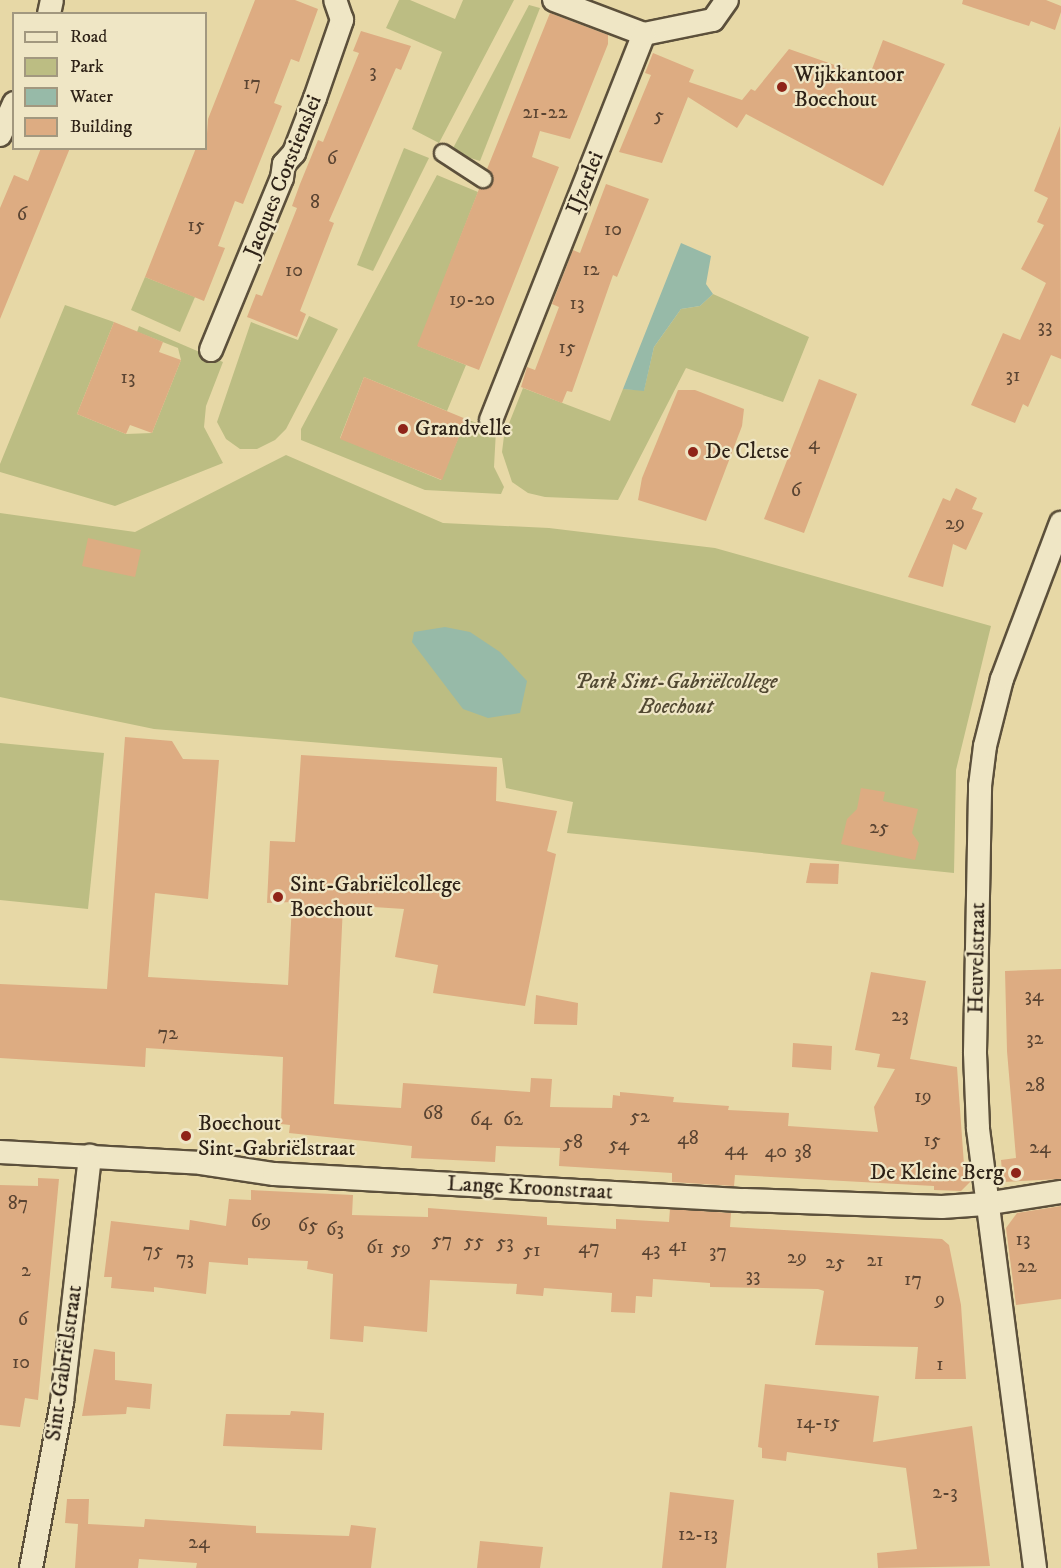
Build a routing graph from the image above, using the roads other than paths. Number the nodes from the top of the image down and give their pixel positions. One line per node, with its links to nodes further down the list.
1 (335, 0): 9 (street, Jacques Corstienslei)
2 (554, 0): 4 (street)
3 (726, 0): 4 (street)
4 (644, 34): 10 (street, IJzerlei)
5 (12, 107): 6 (street)
6 (0, 135)
7 (443, 153): 8 (street)
8 (483, 179)
9 (211, 350)
10 (491, 420)
11 (1061, 523): 15 (street, Heuvelstraat)
12 (0, 1152): 13 (street, Lange Kroonstraat)
13 (90, 1156): 15 (street, Lange Kroonstraat); 16 (street, Sint-Gabriëlstraat)
14 (1061, 1192): 15 (street, Lange Kroonstraat)
15 (985, 1204): 17 (street, Heuvelstraat)
16 (31, 1568)
17 (1035, 1568)

